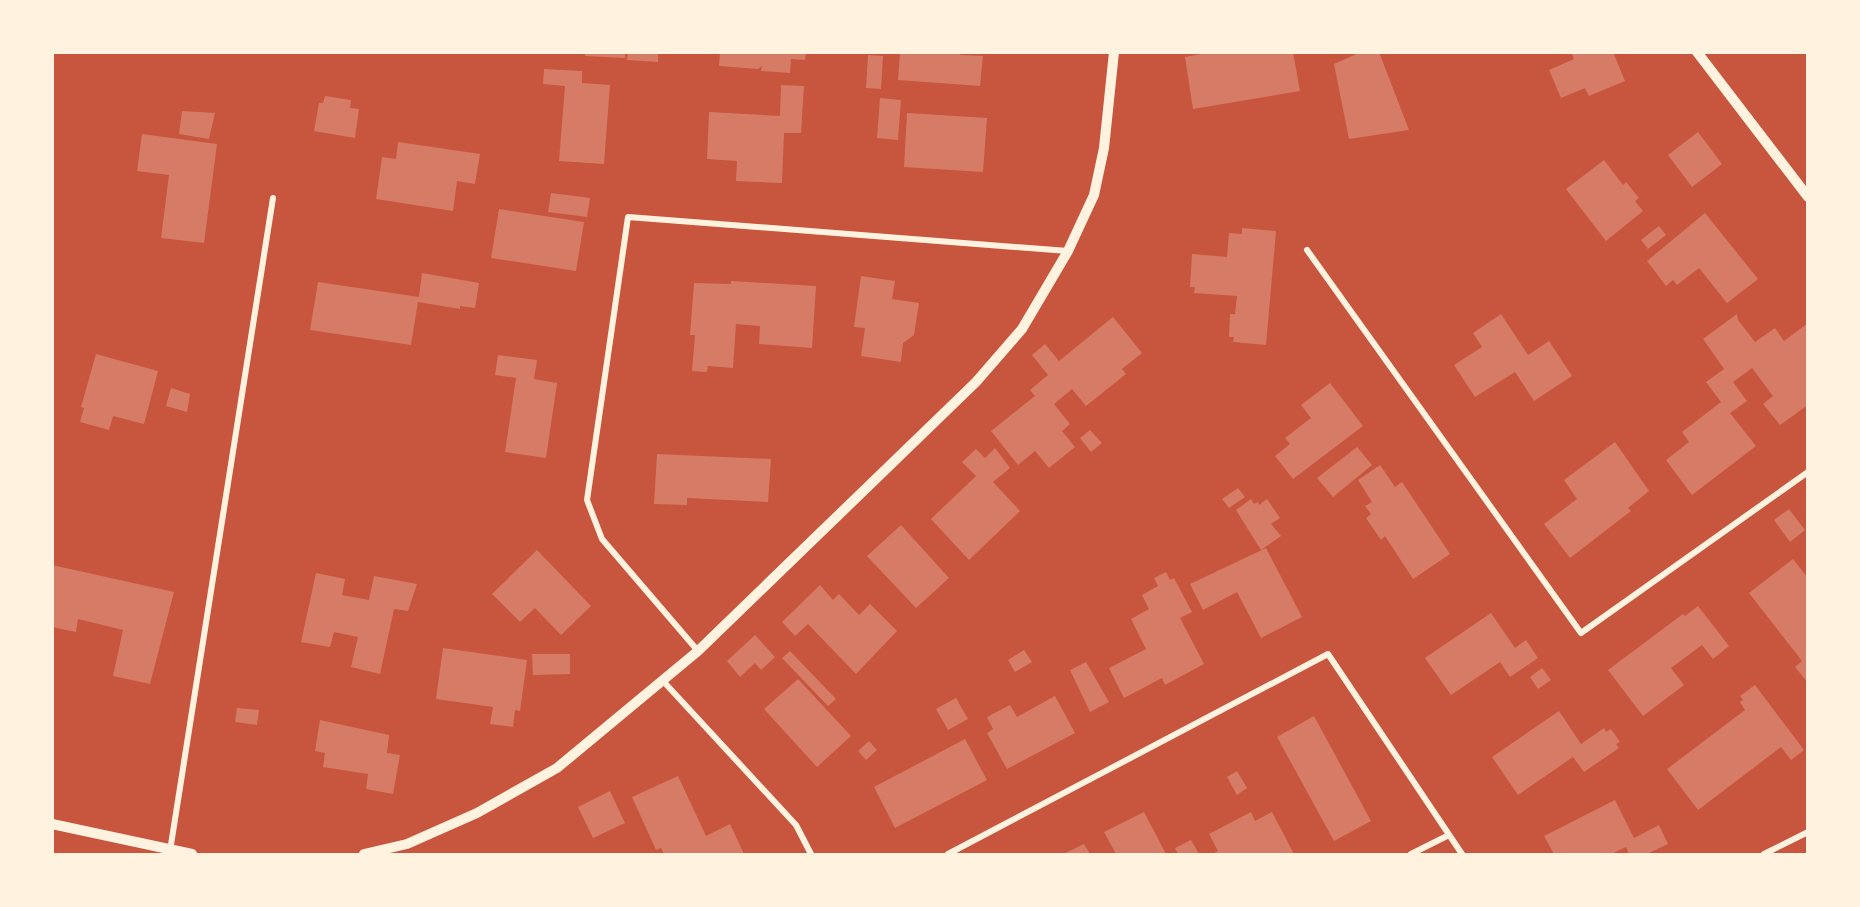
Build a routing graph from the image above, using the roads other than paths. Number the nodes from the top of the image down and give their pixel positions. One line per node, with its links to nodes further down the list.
1 (1114, 52): 6 (street)
2 (1697, 52): 3 (street)
3 (1808, 197)
4 (273, 198): 13 (street)
5 (1307, 250): 7 (street)
6 (1068, 251): 8 (street); 8 (street)
7 (1808, 472)
8 (698, 651): 9 (street)
9 (663, 681): 15 (street); 16 (street)
10 (52, 824): 13 (street)
11 (1808, 832): 20 (street)
12 (1449, 835): 17 (street); 18 (street); 19 (street)
13 (170, 852): 14 (street)
14 (192, 855)
15 (364, 855)
16 (811, 855)
17 (948, 855)
18 (1411, 855)
19 (1462, 855)
20 (1764, 855)

